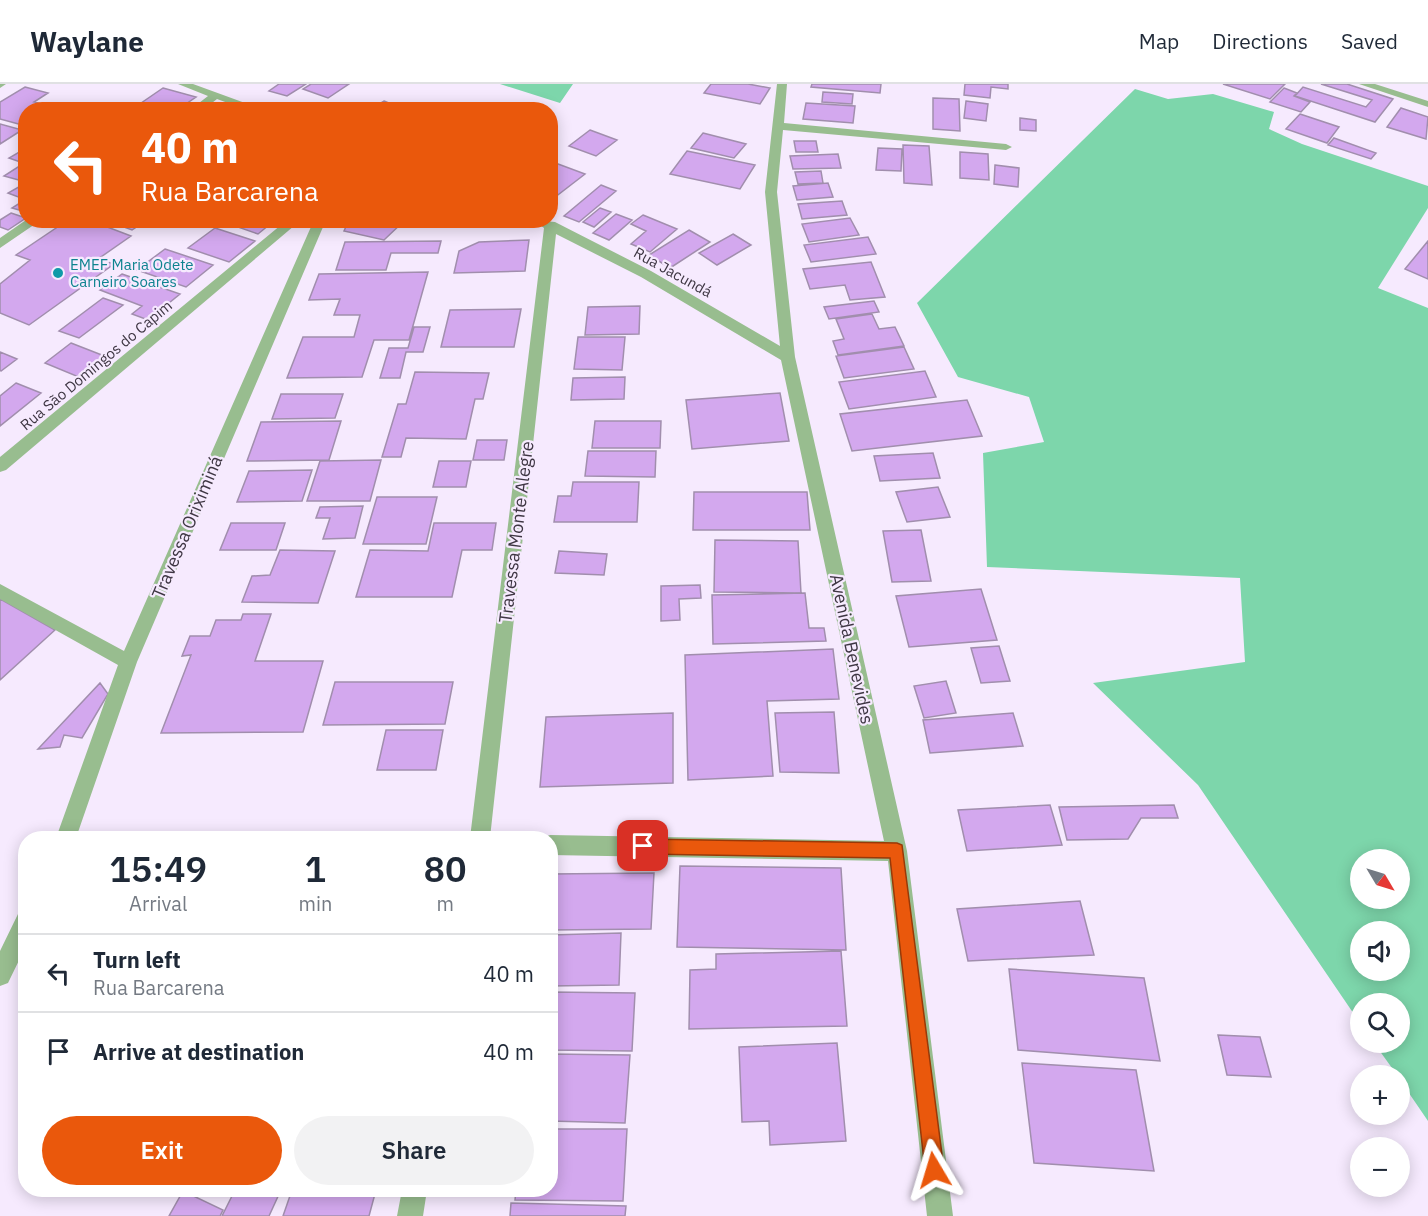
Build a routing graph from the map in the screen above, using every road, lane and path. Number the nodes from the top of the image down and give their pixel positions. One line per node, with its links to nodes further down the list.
1 (183, 84): 4 (street)
2 (782, 84): 8 (street, Avenida Benevides)
3 (1364, 84): 7 (street)
4 (216, 95): 5 (street); 6 (street)
5 (206, 102)
6 (236, 102)
7 (1428, 104)
8 (778, 126): 9 (street); 16 (street, Avenida Benevides)
9 (1006, 147)
10 (23, 228): 15 (street)
11 (285, 228): 17 (street, Rua São Domingos do Capim)
12 (317, 228): 19 (street, Travessa Oriximiná)
13 (544, 228): 21 (street, Travessa Monte Alegre)
14 (555, 228): 16 (street, Rua Jacundá)
15 (0, 244)
16 (788, 357): 23 (street, Avenida Benevides)
17 (0, 466)
18 (0, 591): 19 (street)
19 (128, 662): 20 (street, Travessa Oriximiná)
20 (68, 831)
21 (481, 831)
22 (558, 845): 23 (street)
23 (897, 851): 28 (street, Avenida Benevides)
24 (18, 938): 25 (street)
25 (0, 975)
26 (414, 1197): 27 (street)
27 (410, 1216)
28 (940, 1216)

